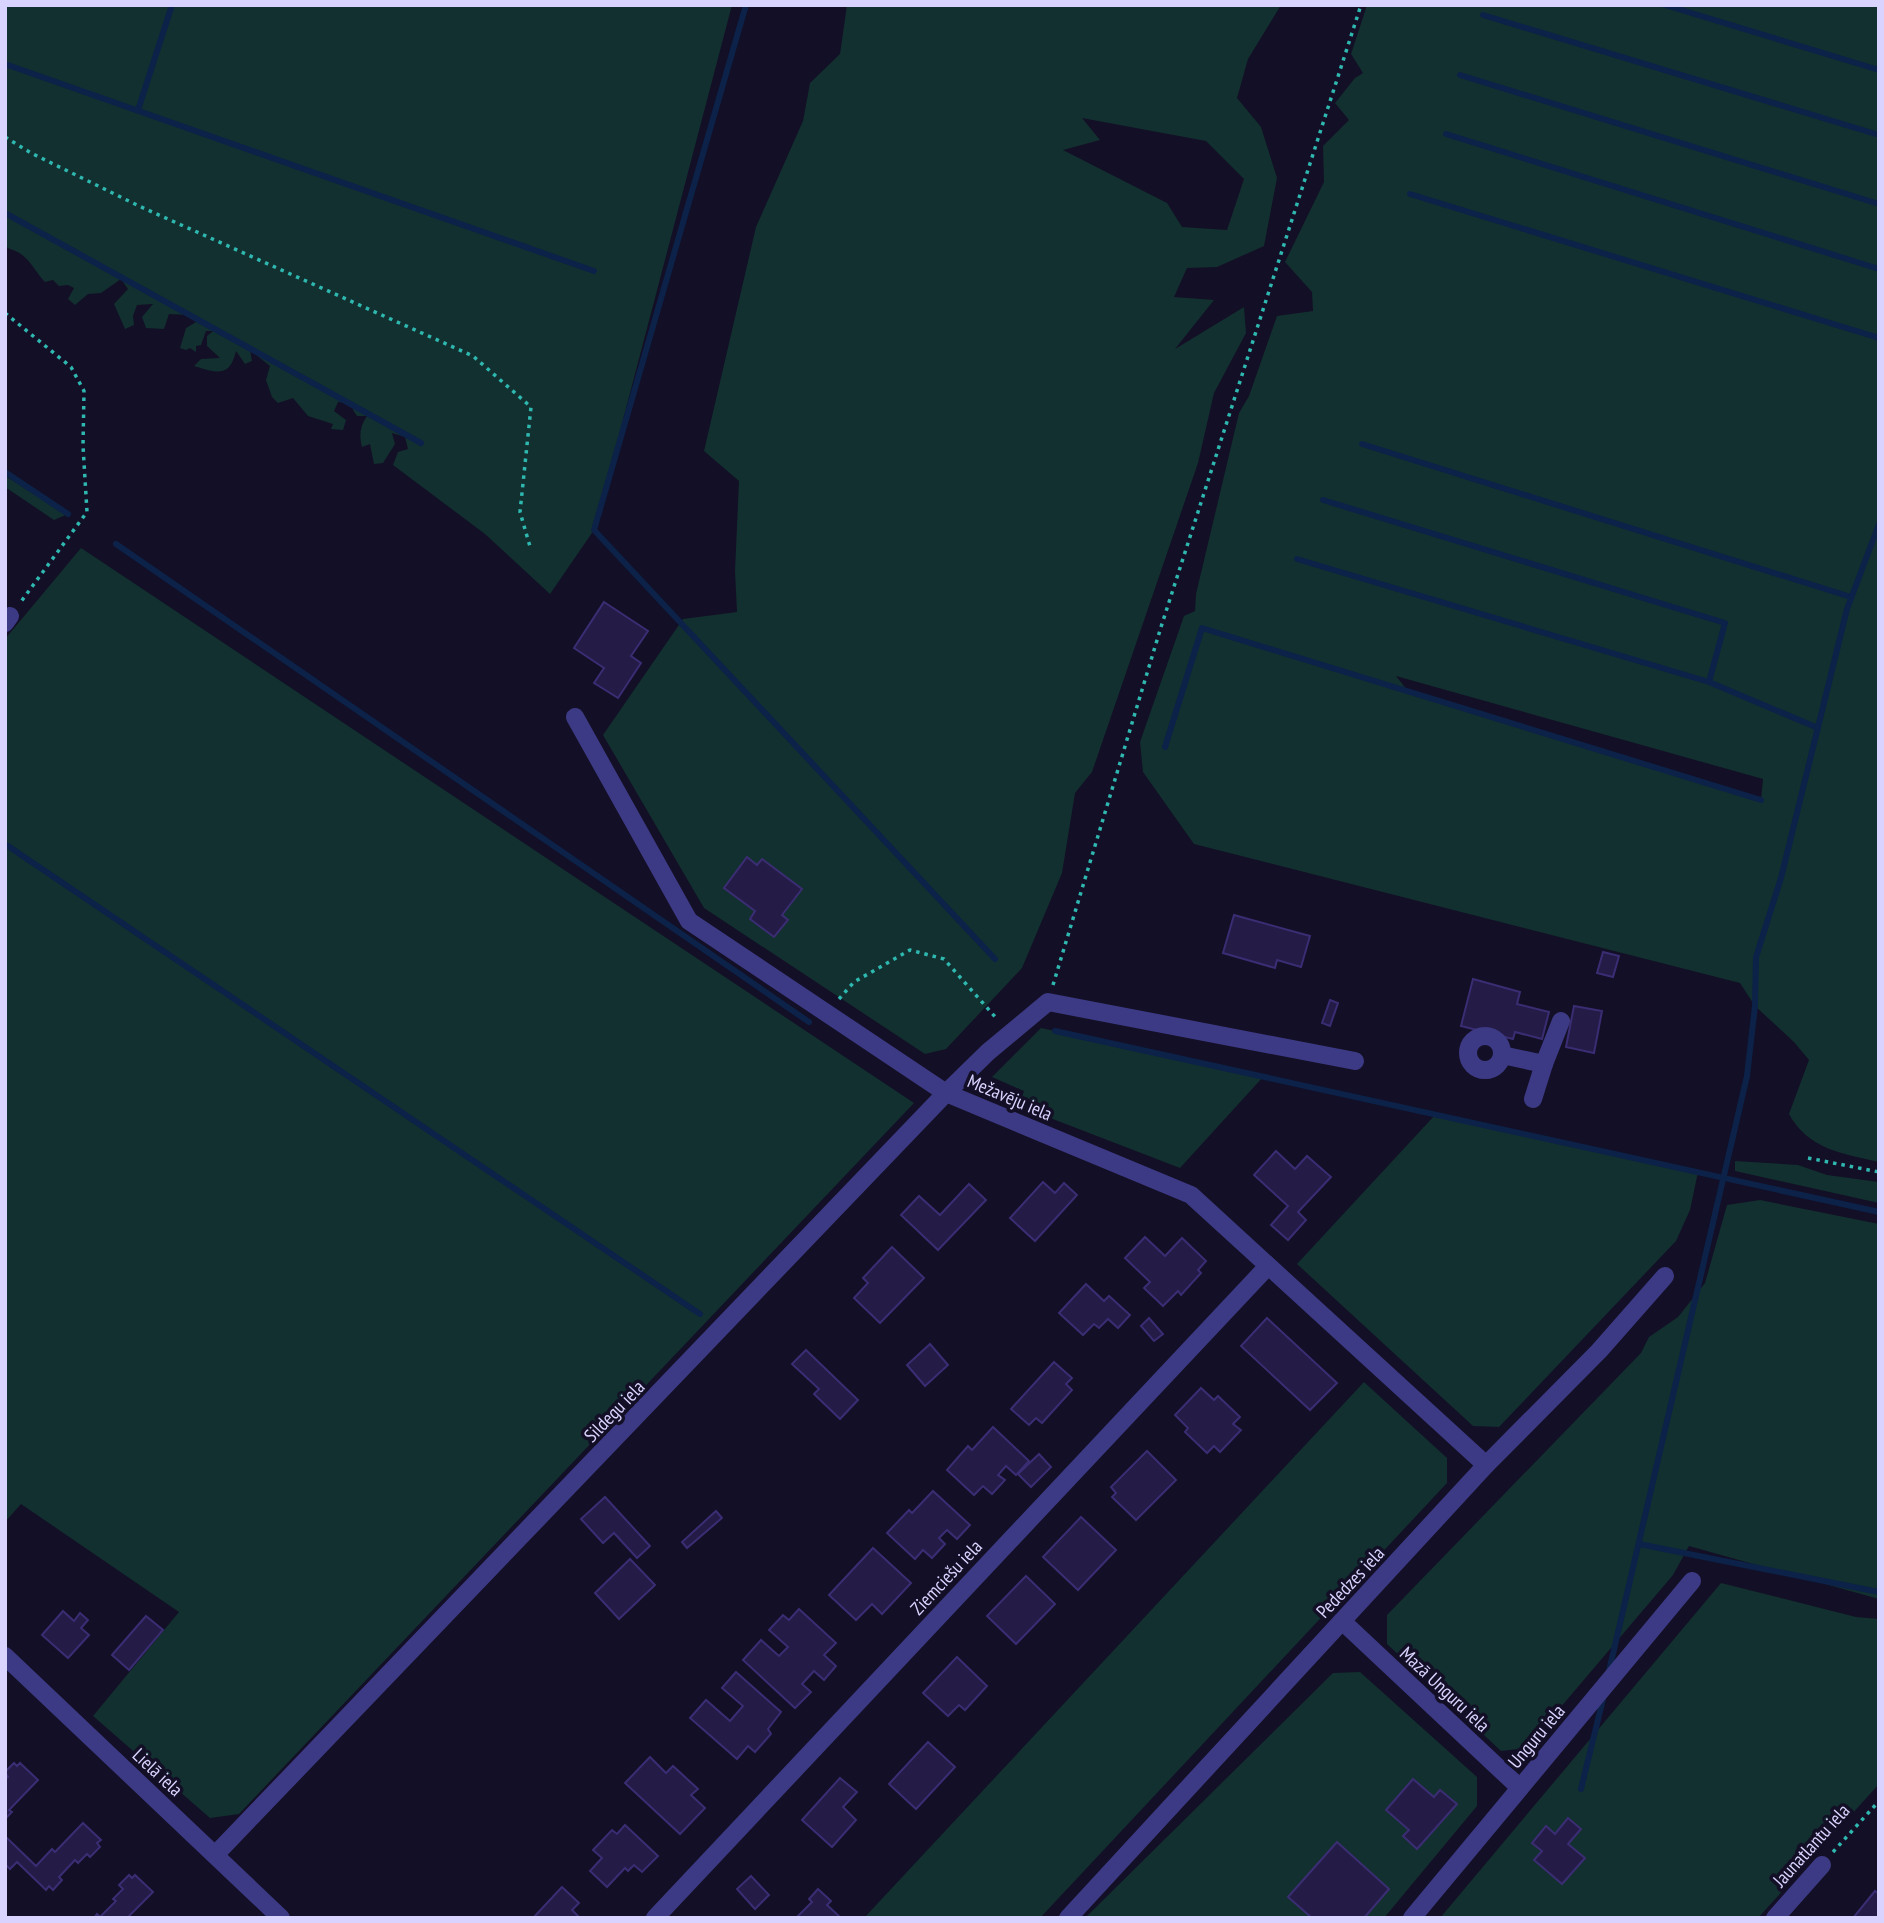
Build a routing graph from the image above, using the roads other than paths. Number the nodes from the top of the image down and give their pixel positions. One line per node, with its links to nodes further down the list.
1 (575, 717): 6 (street, Mežavēju iela)
2 (1561, 1021): 5 (street)
3 (1502, 1055): 5 (street)
4 (1355, 1060): 6 (street, Sildegu iela)
5 (1544, 1065): 7 (street)
6 (946, 1093): 8 (street, Mežavēju iela); 15 (street, Sildegu iela)
7 (1533, 1099)
8 (1268, 1266): 10 (street, Mežavēju iela); 18 (street, Ziemciešu iela)
9 (1665, 1276): 10 (street, Pededzes iela)
10 (1486, 1465): 12 (street, Pededzes iela)
11 (1692, 1581): 14 (street, Unguru iela)
12 (1342, 1621): 14 (street, Mazā Unguru iela); 19 (street, Pededzes iela)
13 (5, 1656): 15 (street, Lielā iela)
14 (1520, 1788): 20 (street, Unguru iela)
15 (215, 1855): 17 (street, Lielā iela)
16 (1822, 1865): 21 (street, Jaunatlantu iela)
17 (281, 1918)
18 (656, 1918)
19 (1068, 1918)
20 (1412, 1918)
21 (1775, 1918)

